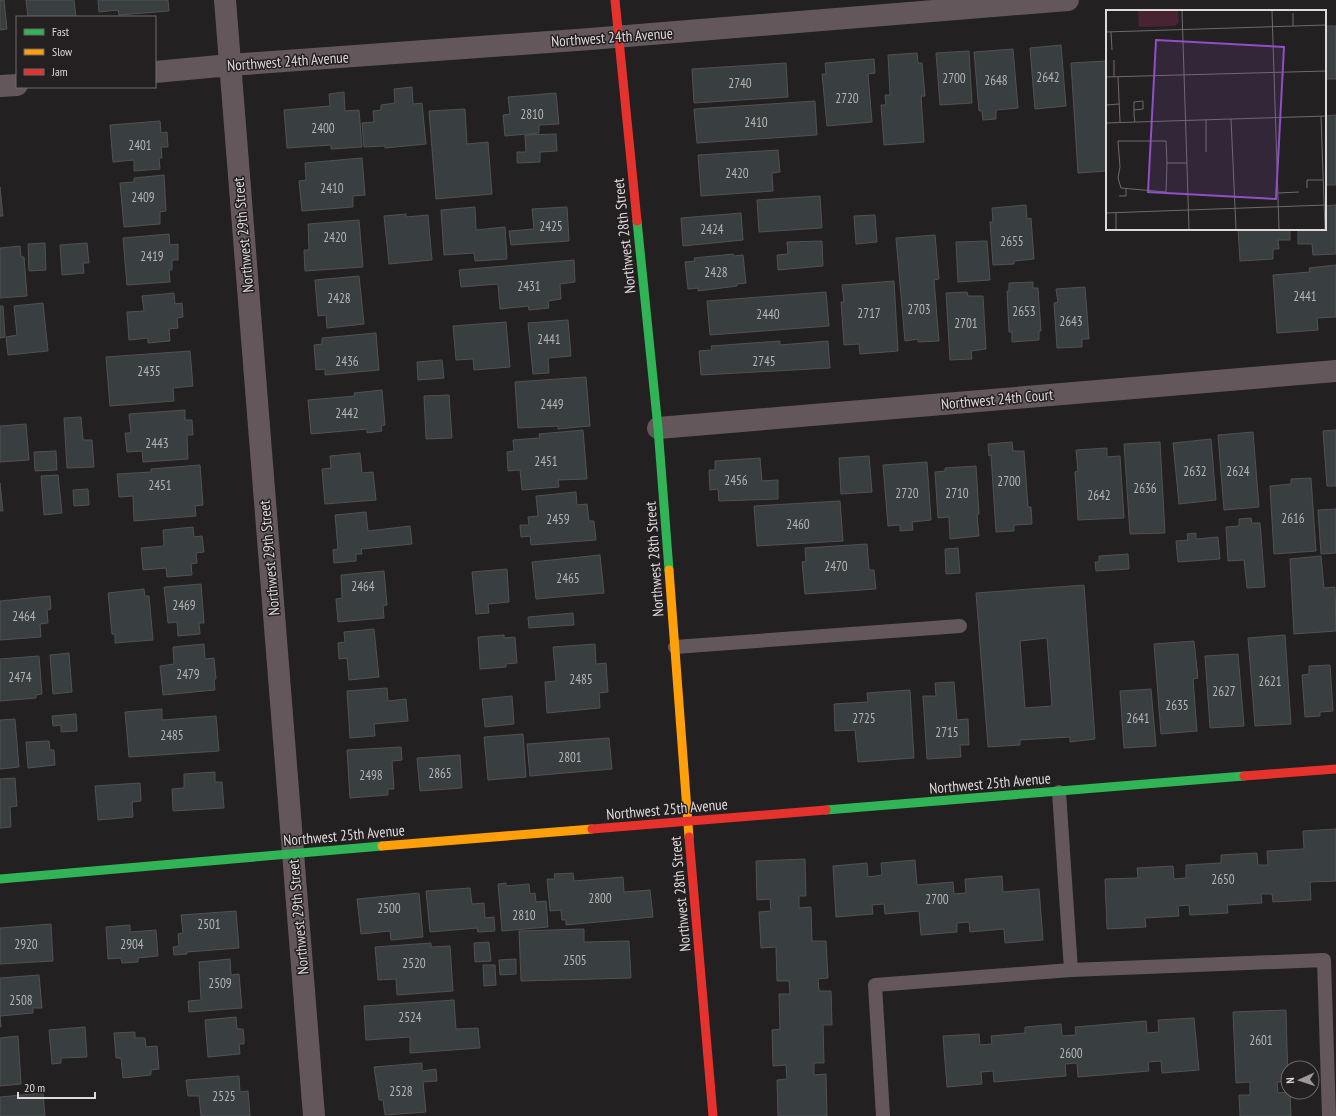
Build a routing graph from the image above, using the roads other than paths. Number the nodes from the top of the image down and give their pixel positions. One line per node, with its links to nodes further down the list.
1 (225, 0): 5 (street, Northwest 29th Street)
2 (615, 0): 4 (street, Northwest 28th Street)
3 (1068, 0): 4 (street, Northwest 24th Avenue)
4 (618, 36): 5 (street, Northwest 24th Avenue); 10 (street, Northwest 28th Street)
5 (230, 65): 6 (street, Northwest 24th Avenue); 16 (street, Northwest 29th Street)
6 (156, 72)
7 (16, 85): 8 (street)
8 (0, 86)
9 (1336, 370): 10 (street, Northwest 24th Court)
10 (658, 428): 12 (street, Northwest 28th Street)
11 (960, 626): 12 (lane)
12 (675, 648): 15 (street, Northwest 28th Street)
13 (1336, 769): 14 (street, Northwest 25th Avenue)
14 (1059, 792): 15 (street, Northwest 25th Avenue); 18 (lane)
15 (688, 822): 16 (street, Northwest 25th Avenue); 20 (street, Northwest 28th Street)
16 (292, 853): 17 (street, Northwest 25th Avenue); 19 (street, Northwest 29th Street)
17 (0, 879)
18 (1071, 970): 21 (lane); 22 (lane)
19 (314, 1116)
20 (713, 1116)
21 (883, 1116)
22 (1329, 1116)

